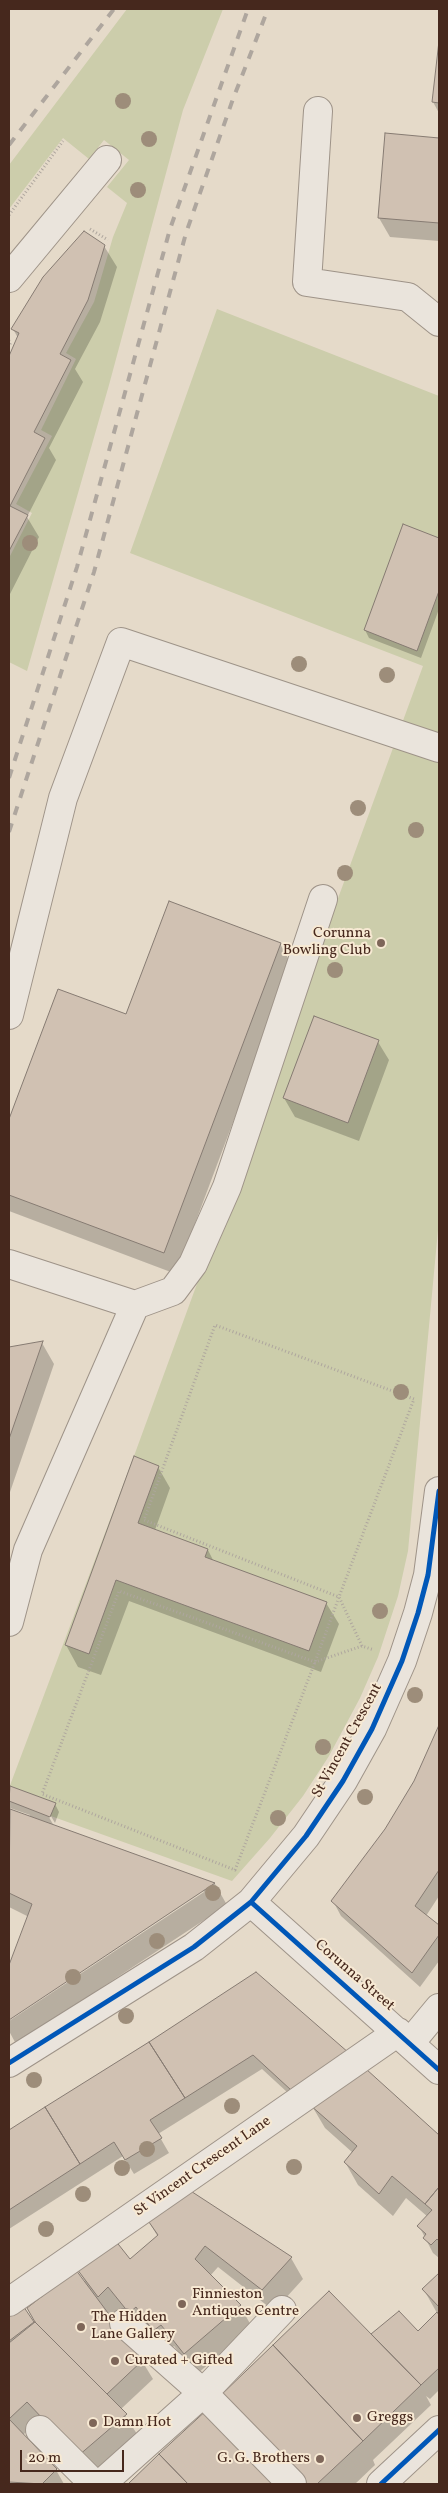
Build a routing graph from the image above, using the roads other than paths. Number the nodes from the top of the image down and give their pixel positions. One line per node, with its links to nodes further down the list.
1 (318, 111): 4 (street)
2 (107, 160): 3 (street)
3 (9, 278)
4 (439, 322)
5 (439, 748): 7 (street)
6 (323, 899): 9 (street)
7 (9, 1015)
8 (9, 1264): 9 (street)
9 (135, 1305): 11 (street)
10 (439, 1491): 12 (street, St Vincent Crescent)
11 (9, 1622)
12 (251, 1902): 14 (street, Corunna Street); 15 (street, St Vincent Crescent)
13 (439, 2008): 14 (street, St Vincent Crescent Lane)
14 (404, 2038): 16 (street, Corunna Street); 17 (street, St Vincent Crescent Lane)
15 (9, 2063)
16 (439, 2070)
17 (9, 2302)
18 (282, 2310): 20 (street)
19 (124, 2323): 20 (street)
20 (203, 2393): 24 (street); 25 (street)
21 (40, 2430): 23 (street)
22 (439, 2430): 26 (street)
23 (94, 2484)
24 (101, 2484)
25 (292, 2484)
26 (381, 2484)

